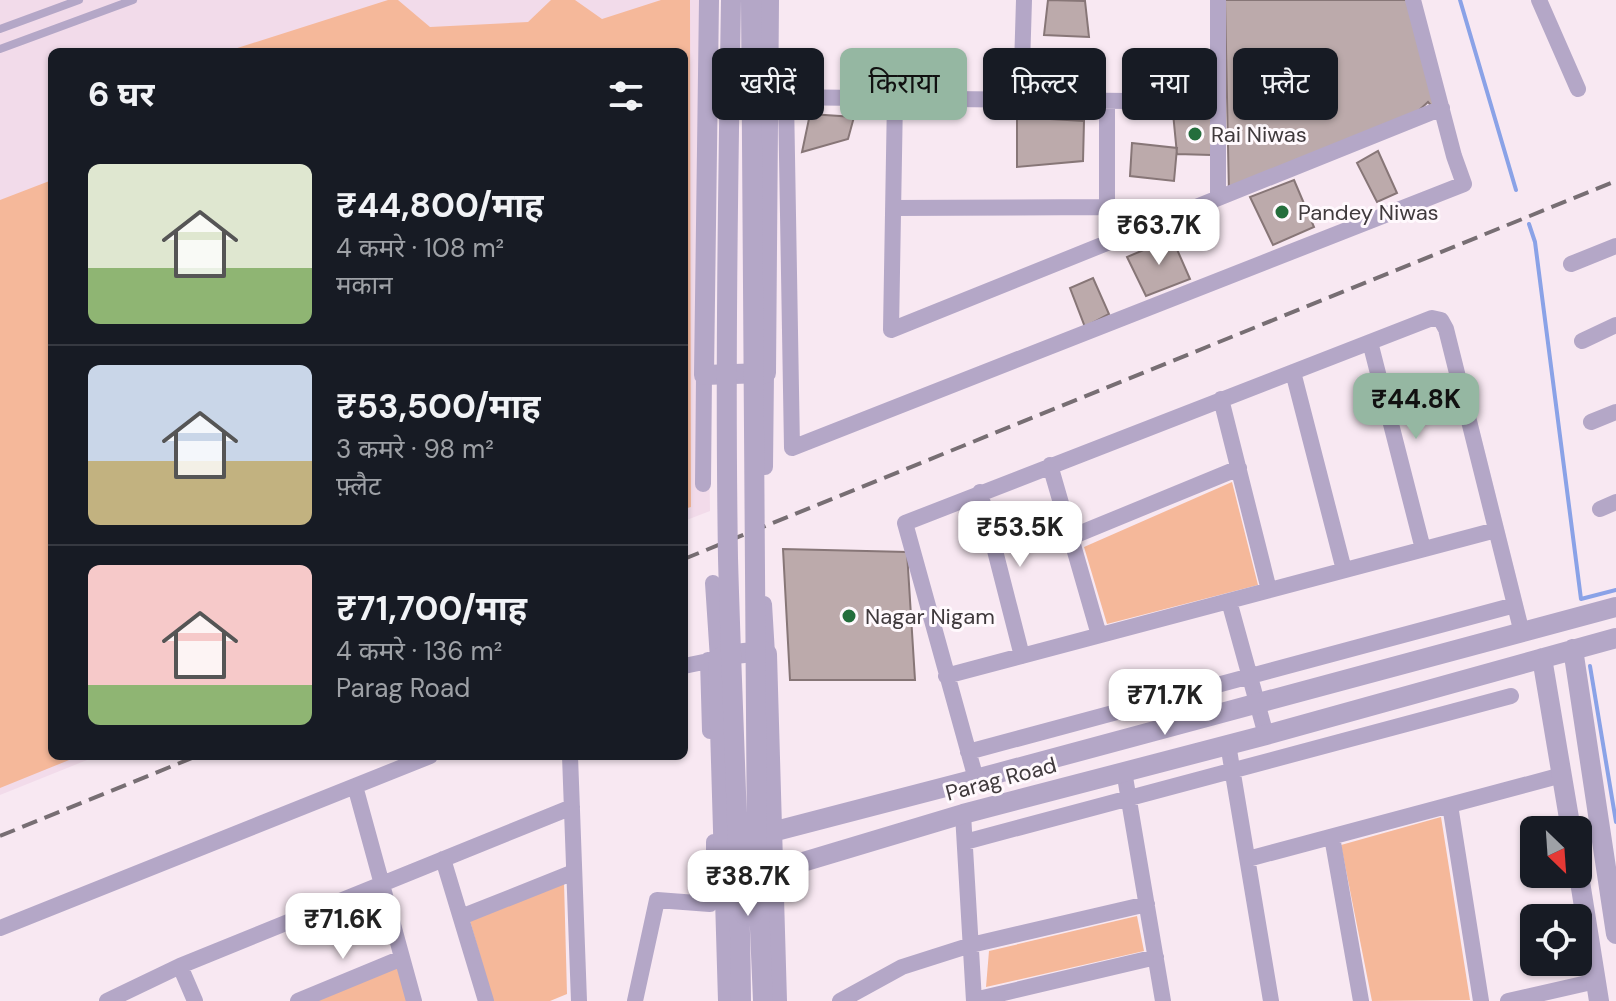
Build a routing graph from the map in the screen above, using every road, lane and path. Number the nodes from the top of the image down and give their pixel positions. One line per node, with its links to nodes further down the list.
1 (79, 0): 11 (lane)
2 (133, 0): 14 (lane)
3 (709, 0): 33 (street)
4 (731, 0): 114 (street, bridge)
5 (751, 0): 115 (street, bridge)
6 (769, 0): 12 (street)
7 (1024, 0): 13 (street)
8 (1218, 0): 17 (street)
9 (1413, 0): 18 (street)
10 (1540, 0): 15 (street)
11 (0, 29)
12 (773, 48)
13 (1023, 48)
14 (0, 49)
15 (1578, 89)
16 (1107, 101): 17 (street); 23 (street)
17 (1218, 102): 22 (street)
18 (1442, 108): 20 (street); 22 (street)
19 (777, 120): 32 (street)
20 (779, 120)
21 (895, 120): 24 (street)
22 (1218, 198): 25 (street)
23 (1107, 207): 24 (street); 25 (street)
24 (893, 208): 25 (street)
25 (1107, 243)
26 (1616, 246): 27 (street)
27 (1571, 264)
28 (1616, 325): 29 (street)
29 (1582, 341)
30 (1370, 342): 31 (street); 44 (street); 46 (street)
31 (1293, 372): 34 (street); 47 (street)
32 (766, 373): 33 (street); 38 (street)
33 (704, 375): 40 (street)
34 (1221, 399): 37 (street); 39 (street)
35 (1616, 412): 36 (street)
36 (1591, 422)
37 (1050, 465): 41 (street); 45 (street)
38 (765, 467)
39 (1239, 468): 45 (street); 50 (street)
40 (703, 484)
41 (980, 492): 61 (street); 65 (street)
42 (1616, 502): 43 (street)
43 (1600, 509)
44 (1496, 530): 46 (street); 54 (street)
45 (1071, 537): 55 (street)
46 (1423, 549): 47 (street)
47 (1344, 570): 50 (street)
48 (763, 571): 60 (street)
49 (713, 583): 63 (street)
50 (1269, 590): 51 (street)
51 (1229, 601): 55 (street); 67 (street)
52 (1616, 607): 53 (street, Parag Road)
53 (1588, 615): 54 (street, Parag Road); 57 (street)
54 (1519, 620): 58 (street, Parag Road); 58 (street)
55 (1099, 635): 61 (street)
56 (1616, 638): 57 (street, Parag Road)
57 (1594, 644): 59 (street, Parag Road)
58 (1413, 649): 66 (street, Parag Road); 66 (street)
59 (1573, 649): 62 (street, Parag Road); 99 (street)
60 (767, 654): 63 (street); 85 (street)
61 (1022, 656): 65 (street)
62 (1542, 658): 70 (street, Parag Road); 78 (street)
63 (713, 659): 64 (street); 86 (street); 112 (street)
64 (688, 665)
65 (946, 676): 75 (street)
66 (1309, 677): 67 (street, Parag Road); 67 (street)
67 (1255, 690): 69 (street, Parag Road); 69 (street); 70 (street)
68 (1511, 696): 76 (street)
69 (1119, 726): 71 (street, Parag Road); 71 (street)
70 (1266, 735): 72 (street, Parag Road)
71 (1059, 742): 75 (street, Parag Road); 75 (street)
72 (1228, 744): 76 (street); 77 (street, Parag Road)
73 (420, 760): 79 (street)
74 (570, 760): 82 (street)
75 (972, 767): 85 (street, Parag Road)
76 (1234, 770): 80 (street); 90 (street)
77 (1124, 771): 80 (street); 83 (street, Parag Road)
78 (1562, 775): 81 (street); 84 (street)
79 (355, 786): 94 (street); 98 (street)
80 (1130, 798): 88 (street); 96 (street)
81 (1450, 805): 87 (street); 121 (street)
82 (572, 807): 89 (street); 92 (street)
83 (963, 814): 88 (street); 91 (street, Parag Road)
84 (1569, 816)
85 (772, 832): 86 (street, Parag Road); 91 (street)
86 (724, 836): 93 (street)
87 (1332, 837): 90 (street); 120 (street)
88 (965, 842): 100 (street)
89 (443, 859): 94 (street); 97 (street)
90 (1248, 859): 119 (street)
91 (773, 871): 93 (street, Parag Road); 116 (street)
92 (574, 872): 97 (street); 111 (street)
93 (724, 881): 113 (street)
94 (382, 884): 102 (street); 103 (street)
95 (1581, 888): 104 (street)
96 (1147, 904): 100 (street); 101 (street)
97 (461, 917): 110 (street)
98 (0, 928)
99 (1616, 934)
100 (971, 945): 105 (street); 117 (street)
101 (1156, 957): 105 (street); 118 (street)
102 (402, 958): 108 (street); 109 (street)
103 (180, 966): 106 (street); 107 (street)
104 (1598, 991): 122 (street)
105 (974, 1000)
106 (107, 1001)
107 (195, 1001)
108 (298, 1001)
109 (414, 1001)
110 (486, 1001)
111 (579, 1001)
112 (635, 1001)
113 (728, 1001)
114 (741, 1001)
115 (763, 1001)
116 (777, 1001)
117 (840, 1001)
118 (1163, 1001)
119 (1271, 1001)
120 (1361, 1001)
121 (1481, 1001)
122 (1508, 1001)

